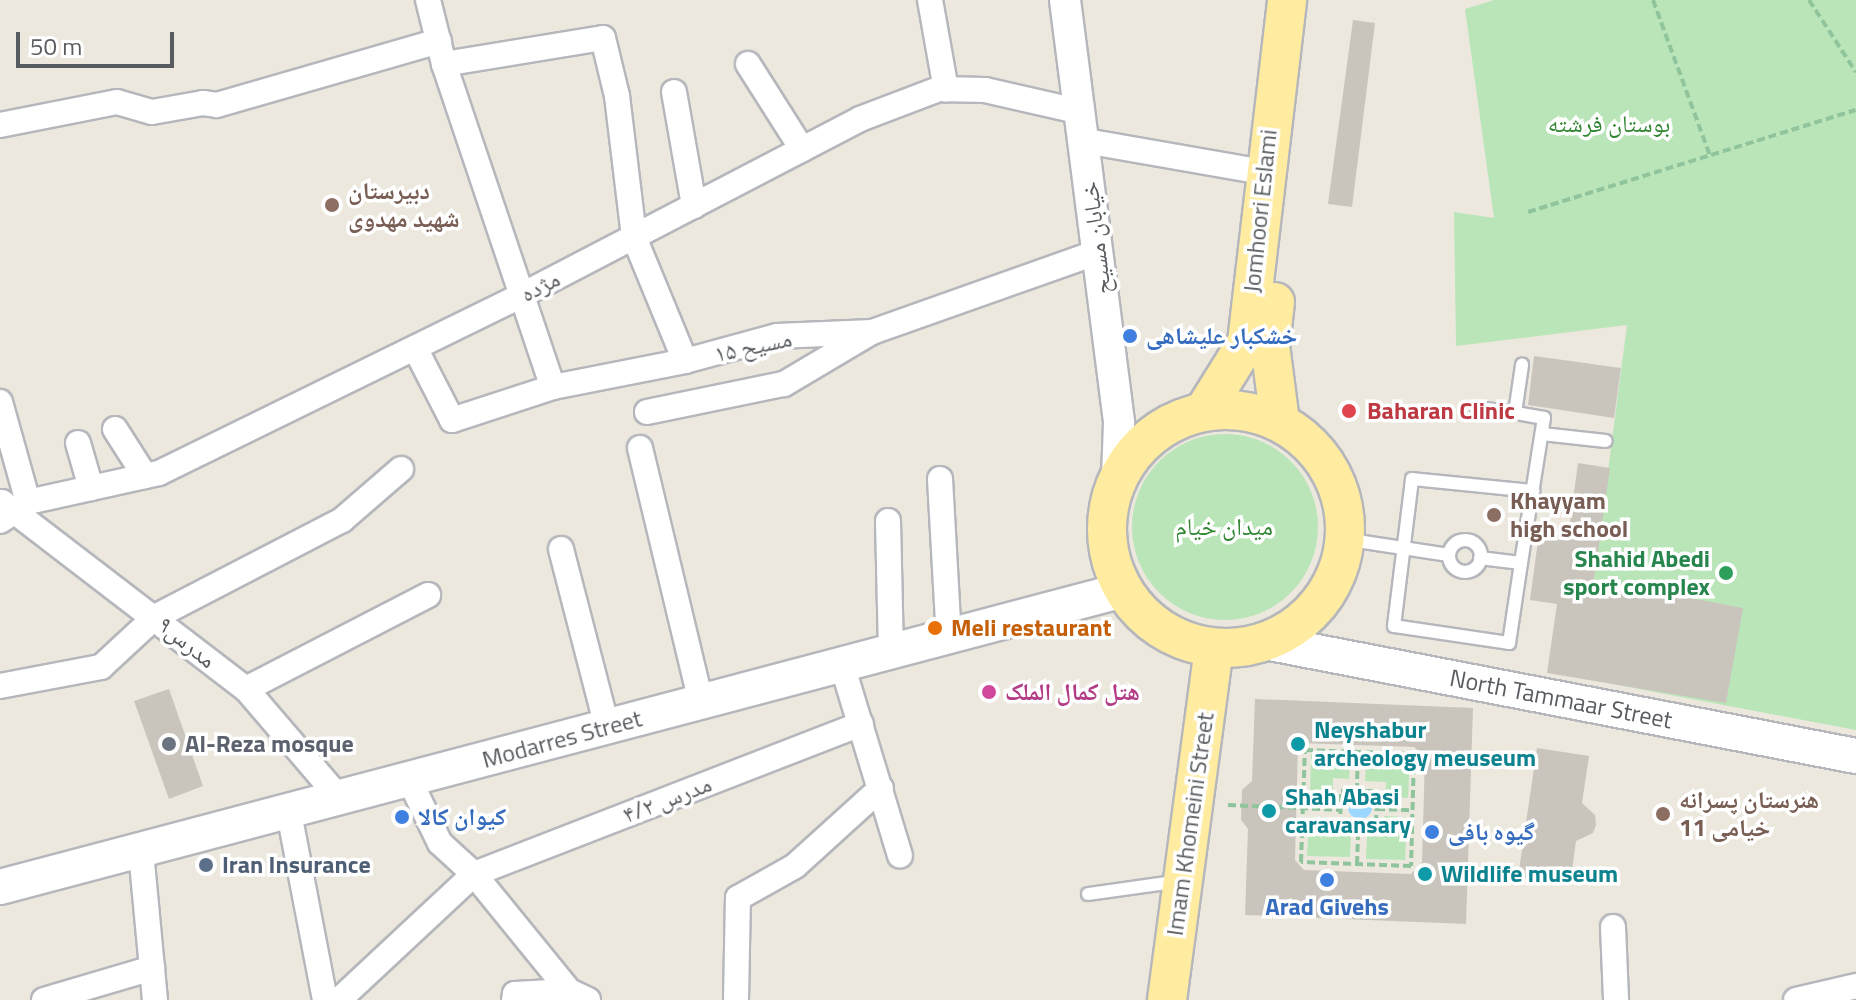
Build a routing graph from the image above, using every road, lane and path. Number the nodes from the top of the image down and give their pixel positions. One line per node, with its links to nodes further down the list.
1 (428, 0): 8 (street)
2 (930, 0): 11 (street)
3 (1065, 0): 15 (street, خیابان مسیح)
4 (1287, 0): 18 (main road, Jomhoori Eslami)
5 (1313, 0): 34 (main road, Jomhoori Eslami)
6 (1653, 0): 17 (path)
7 (1809, 0): 10 (path)
8 (442, 52): 14 (street); 21 (street); 23 (street)
9 (748, 64): 16 (street)
10 (1856, 72)
11 (946, 90): 15 (street, مژده); 16 (street, مژده)
12 (674, 92): 19 (street)
13 (1856, 110): 17 (path)
14 (0, 125)
15 (1084, 126): 18 (street, مژده); 22 (street, خیابان مسیح)
16 (802, 149): 19 (street, مژده)
17 (1710, 156): 20 (path)
18 (1263, 172): 31 (main road, Jomhoori Eslami)
19 (694, 206): 21 (street, مژده)
20 (1528, 212)
21 (634, 237): 23 (street, مژده); 26 (street)
22 (1098, 252): 24 (street, مسیح ۱۵); 42 (street, خیابان مسیح)
23 (522, 295): 25 (street, مژده); 28 (street)
24 (872, 332): 26 (street, مسیح ۱۵); 32 (street)
25 (415, 348): 28 (street, مسیح ۱۵); 41 (street, مژده)
26 (685, 361): 28 (street, مسیح ۱۵)
27 (1522, 365): 33 (lane)
28 (553, 387)
29 (0, 402): 46 (street)
30 (1477, 408): 33 (lane)
31 (1204, 411): 34 (main road); 42 (main road)
32 (647, 412)
33 (1515, 413): 36 (lane)
34 (1280, 422): 48 (main road)
35 (115, 429): 41 (street)
36 (1542, 434): 37 (lane); 45 (lane)
37 (1606, 441)
38 (78, 443): 44 (street)
39 (640, 448): 64 (street)
40 (401, 469): 56 (street)
41 (145, 476): 44 (street, مژده)
42 (1117, 477): 54 (main road)
43 (940, 479): 57 (street)
44 (91, 488): 46 (street, مژده)
45 (1533, 491): 50 (lane); 53 (lane)
46 (10, 508): 56 (street, مدرس۹)
47 (888, 521): 60 (street)
48 (1344, 539): 50 (lane); 58 (main road)
49 (561, 549): 66 (street)
50 (1406, 549): 51 (lane); 53 (lane)
51 (1449, 555): 52 (lane); 52 (lane)
52 (1480, 558): 53 (lane)
53 (1521, 563)
54 (1123, 590): 57 (main road, Modarres Street); 59 (main road)
55 (428, 595): 63 (street)
56 (155, 617): 62 (street); 63 (street, مدرس۹)
57 (949, 640): 60 (main road, Modarres Street)
58 (1265, 642): 59 (main road); 68 (main road, North Tammaar Street)
59 (1214, 648): 84 (main road, Imam Khomeini Street)
60 (891, 654): 61 (main road, Modarres Street)
61 (843, 668): 64 (main road, Modarres Street); 65 (street)
62 (0, 686)
63 (246, 689): 72 (street, مدرس۹)
64 (701, 703): 66 (main road, Modarres Street)
65 (861, 724): 70 (street); 83 (street, مدرس ۴/۲)
66 (607, 727): 69 (main road, Modarres Street)
67 (1358, 752): 71 (path); 74 (path); 77 (path)
68 (1856, 756)
69 (409, 779): 72 (main road, Modarres Street); 83 (street)
70 (881, 788): 81 (street); 96 (street)
71 (1357, 791): 75 (path); 76 (path)
72 (341, 800): 78 (main road, Modarres Street)
73 (1228, 805): 74 (path)
74 (1303, 807): 76 (path); 82 (path)
75 (1377, 809): 77 (path); 79 (path)
76 (1341, 810): 79 (path)
77 (1412, 810): 82 (path)
78 (289, 813): 80 (main road, Modarres Street); 93 (street)
79 (1358, 826): 82 (path)
80 (141, 852): 85 (main road, Modarres Street); 88 (street)
81 (900, 856)
82 (1357, 864)
83 (474, 874): 90 (street); 94 (street)
84 (1183, 880): 86 (lane); 97 (main road, Imam Khomeini Street)
85 (0, 887)
86 (1088, 894)
87 (1613, 927): 98 (street)
88 (152, 968): 91 (street); 92 (street)
89 (1856, 986): 99 (street)
90 (578, 996): 95 (street)
91 (44, 1000)
92 (155, 1000)
93 (325, 1000)
94 (339, 1000)
95 (514, 1000)
96 (736, 1000)
97 (1167, 1000)
98 (1616, 1000)
99 (1796, 1000)

